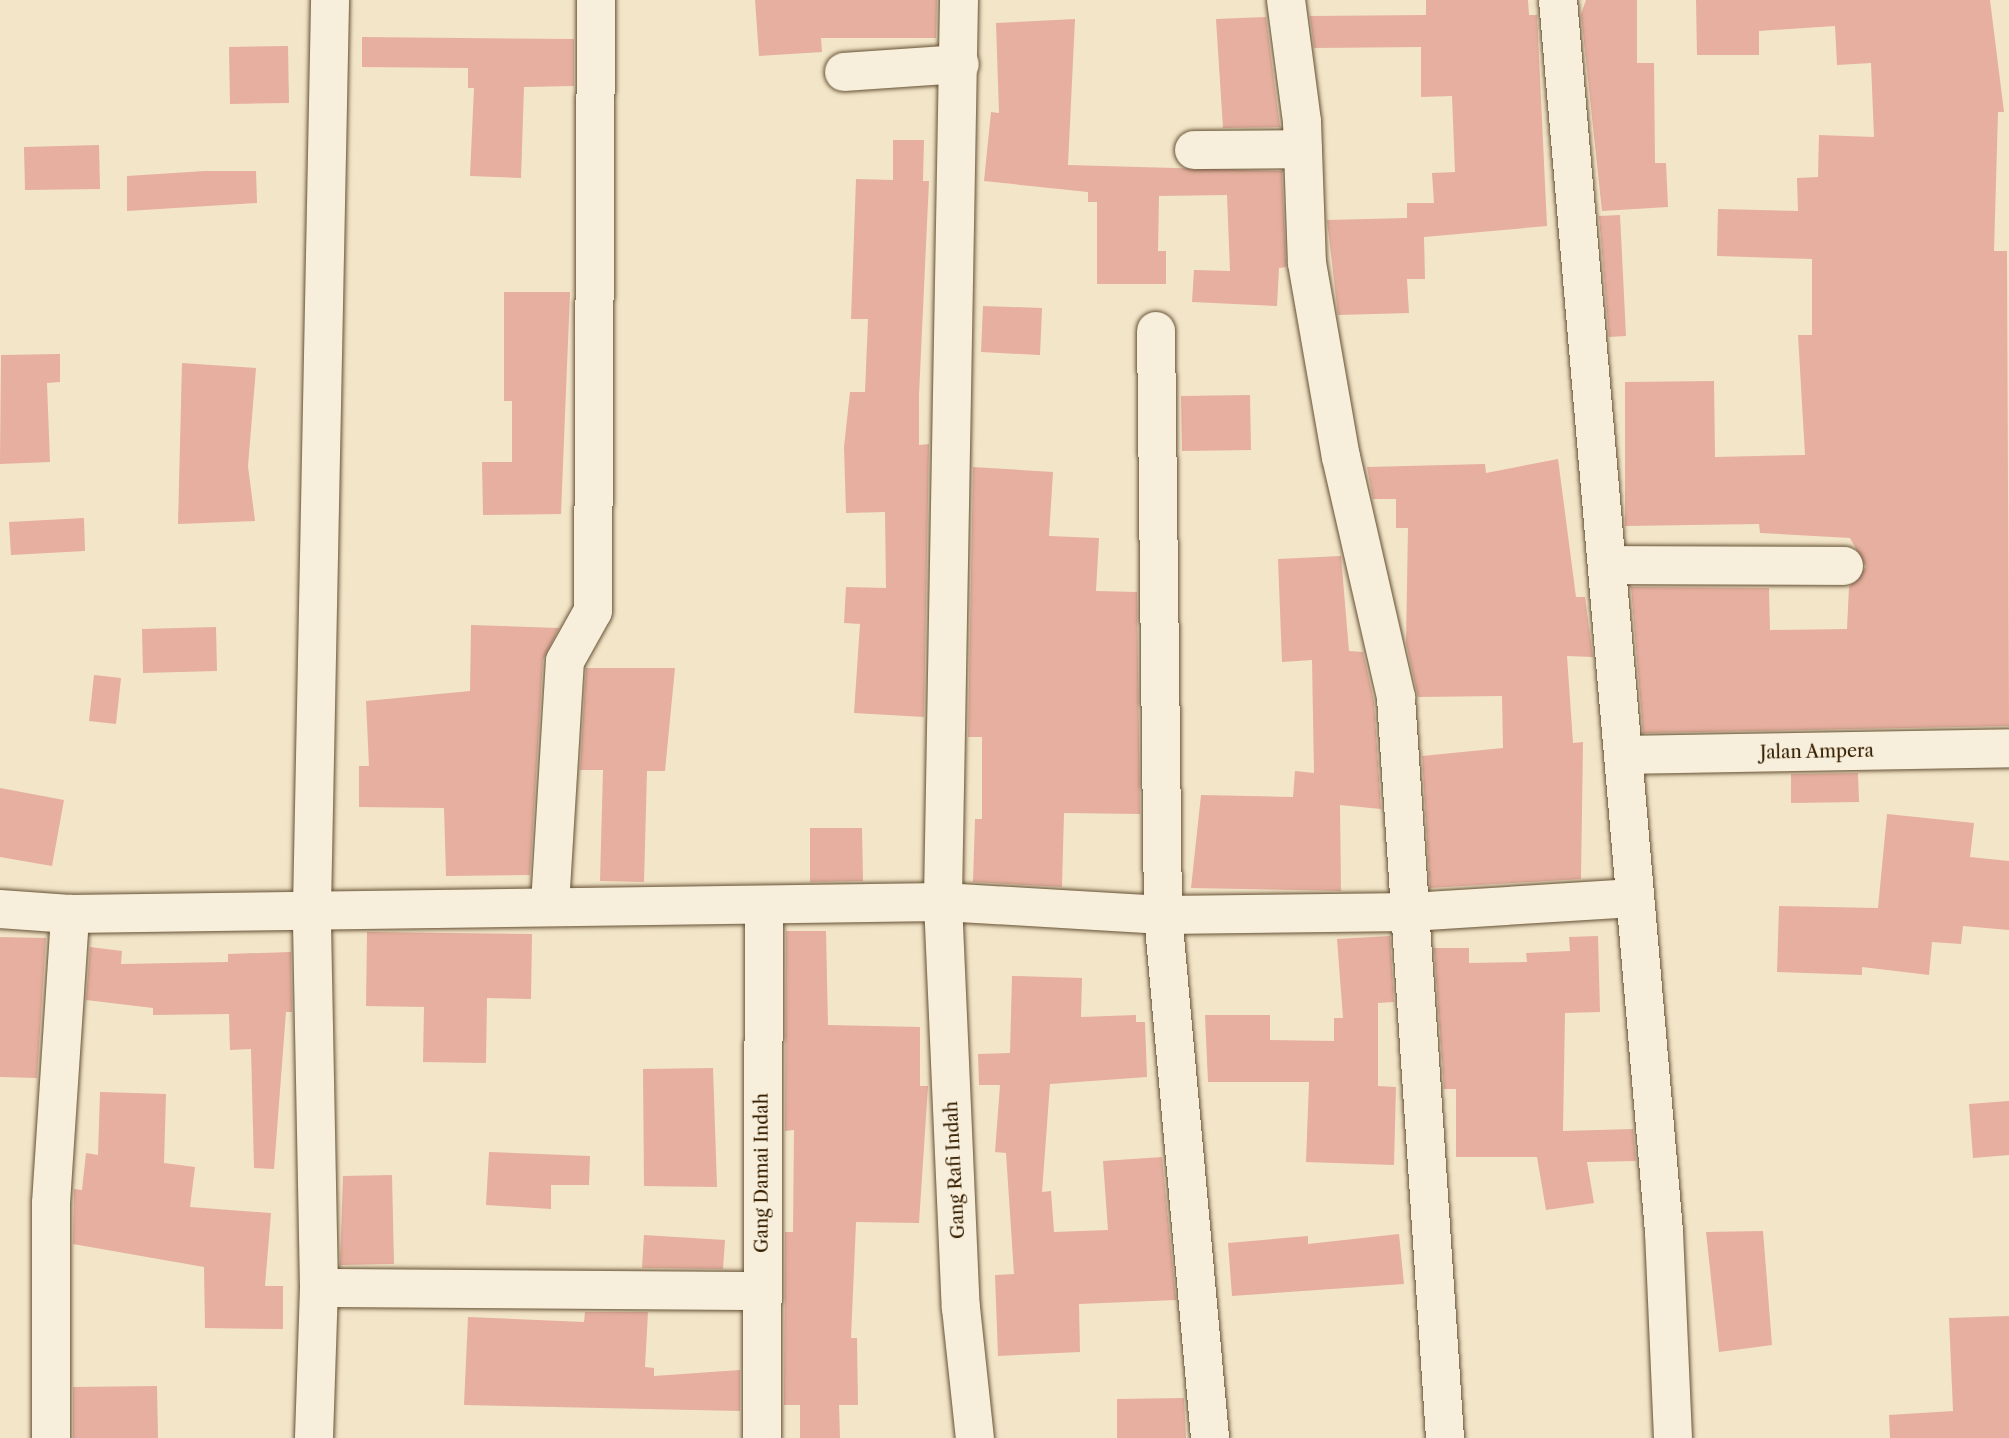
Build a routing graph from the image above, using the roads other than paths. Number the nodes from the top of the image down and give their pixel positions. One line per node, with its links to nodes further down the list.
1 (330, 0): 18 (street)
2 (596, 0): 17 (street)
3 (959, 0): 6 (street, Gang Rafi Indah)
4 (1286, 0): 8 (street)
5 (1558, 0): 11 (street)
6 (960, 64): 7 (street); 16 (street, Gang Rafi Indah)
7 (844, 72)
8 (1303, 149): 9 (street); 21 (street)
9 (1194, 150)
10 (1156, 331): 23 (street)
11 (1608, 565): 12 (street); 14 (street)
12 (1844, 566)
13 (2009, 748): 14 (street, Jalan Ampera)
14 (1625, 755): 15 (street)
15 (1634, 898): 21 (street); 32 (street)
16 (943, 902): 20 (street); 23 (street); 29 (street, Gang Rafi Indah)
17 (550, 905): 18 (street); 20 (street)
18 (312, 908): 22 (street); 24 (street)
19 (0, 909): 22 (street)
20 (764, 909): 25 (street, Gang Damai Indah)
21 (1411, 912): 23 (street); 31 (street)
22 (70, 914): 26 (street)
23 (1163, 915): 30 (street)
24 (319, 1289): 25 (street); 27 (street)
25 (761, 1291): 28 (street, Gang Damai Indah)
26 (51, 1438)
27 (314, 1438)
28 (762, 1438)
29 (975, 1438)
30 (1210, 1438)
31 (1445, 1438)
32 (1674, 1438)

